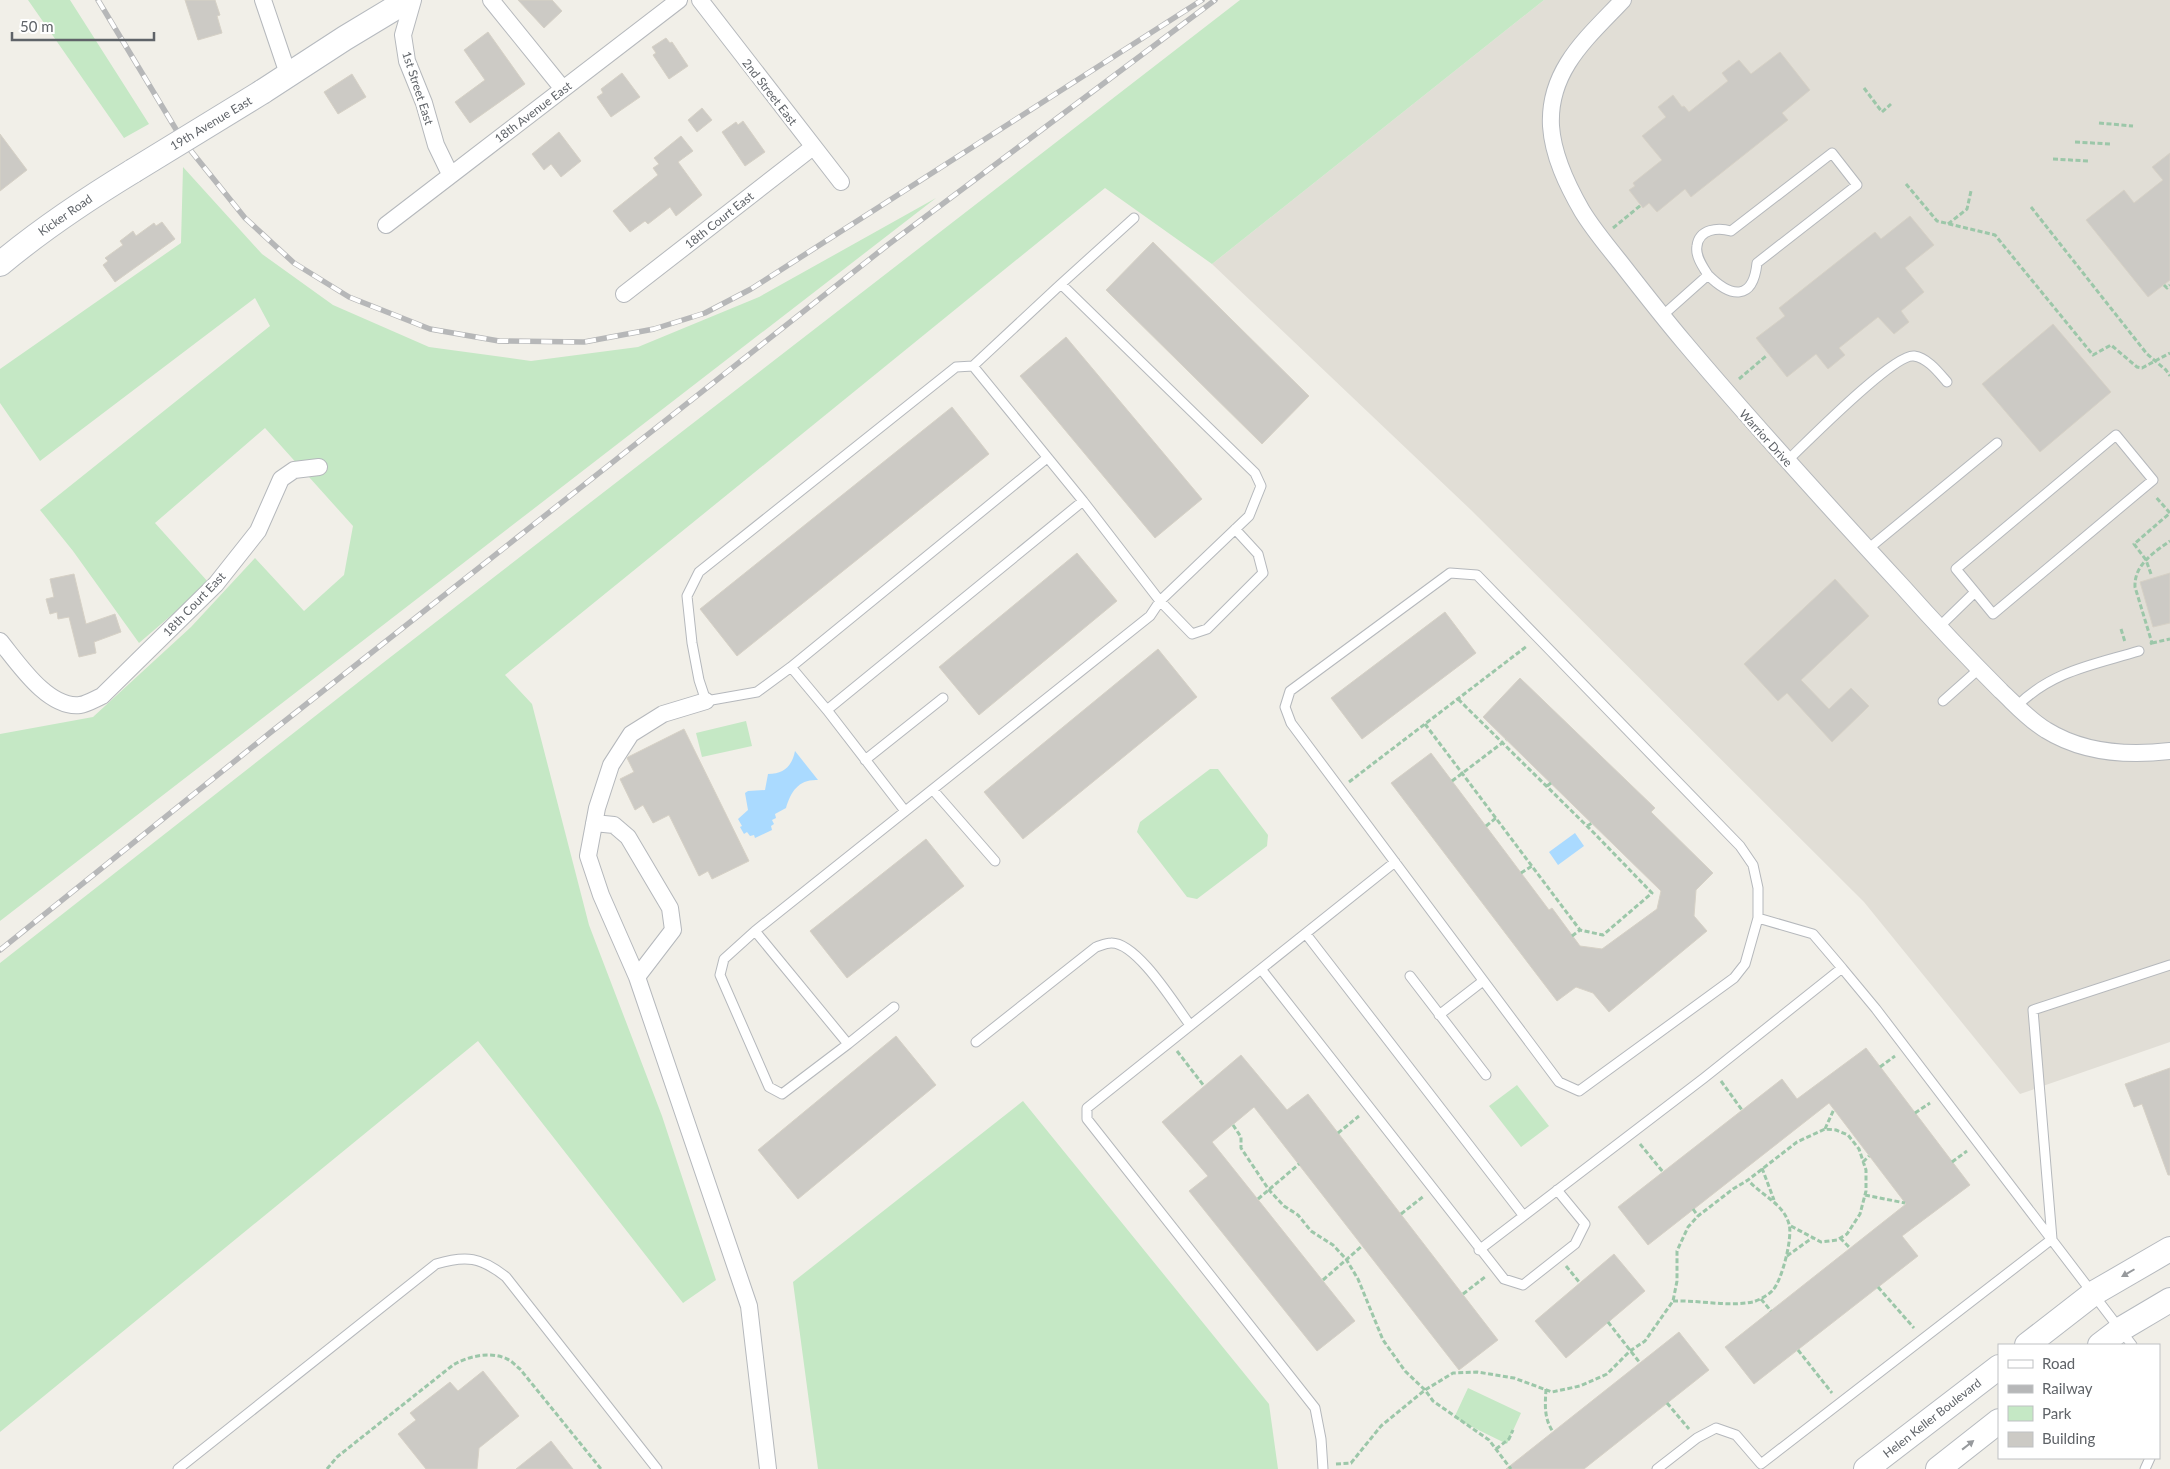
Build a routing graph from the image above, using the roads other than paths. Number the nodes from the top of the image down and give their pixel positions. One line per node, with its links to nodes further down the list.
1 (264, 0): 8 (street)
2 (408, 0): 8 (street)
3 (413, 0): 12 (street, 1st Street East)
4 (492, 0): 9 (street)
5 (679, 0): 9 (street, 18th Avenue East)
6 (700, 0): 10 (street, 2nd Street East)
7 (1623, 0): 20 (street, Warrior Drive)
8 (288, 74): 11 (street, 19th Avenue East, bridge)
9 (563, 89): 12 (street, 18th Avenue East)
10 (814, 147): 13 (street, 2nd Street East); 19 (street, 18th Court East)
11 (133, 171): 16 (street, Kicker Road)
12 (450, 174): 15 (street, 18th Avenue East)
13 (841, 182)
14 (1134, 218): 18 (lane)
15 (386, 224)
16 (0, 264)
17 (1708, 275): 17 (lane); 20 (lane)
18 (1061, 284): 21 (lane); 28 (lane)
19 (624, 294)
20 (1662, 316): 25 (street, Warrior Drive)
21 (973, 366): 24 (lane); 39 (lane)
22 (1947, 382): 25 (lane)
23 (1997, 443): 29 (lane)
24 (1047, 458): 27 (lane); 35 (lane)
25 (1787, 461): 29 (street, Warrior Drive)
26 (319, 467): 33 (street, 18th Court East)
27 (1083, 501): 31 (lane); 41 (lane)
28 (1235, 529): 31 (lane); 31 (lane)
29 (1868, 549): 32 (street, Warrior Drive)
30 (1975, 592): 30 (lane); 32 (lane)
31 (1160, 602): 44 (lane)
32 (1939, 627): 36 (street, Warrior Drive)
33 (0, 641)
34 (2139, 651): 40 (lane)
35 (791, 667): 39 (lane); 41 (lane)
36 (1979, 669): 38 (lane); 40 (street, Warrior Drive)
37 (943, 698): 43 (lane)
38 (1943, 701)
39 (706, 702): 46 (street)
40 (2017, 706): 42 (street, Warrior Drive)
41 (827, 710): 43 (lane)
42 (2170, 751)
43 (866, 760): 45 (lane)
44 (933, 790): 45 (lane); 47 (lane)
45 (905, 811): 50 (lane)
46 (594, 823): 56 (street); 56 (street)
47 (995, 861)
48 (1395, 862): 49 (lane); 51 (lane); 57 (lane)
49 (1758, 918): 53 (lane); 57 (lane)
50 (756, 931): 62 (lane); 62 (lane)
51 (1306, 934): 54 (lane); 65 (lane)
52 (2170, 965): 66 (lane)
53 (1842, 968): 64 (lane); 66 (lane)
54 (1261, 969): 60 (lane); 68 (lane)
55 (1410, 976): 59 (lane)
56 (637, 977): 80 (street)
57 (1483, 981): 59 (lane)
58 (894, 1007): 62 (lane)
59 (1439, 1015): 63 (lane)
60 (1190, 1025): 61 (lane); 77 (lane)
61 (976, 1042)
62 (848, 1044)
63 (1486, 1075)
64 (1557, 1190): 65 (lane); 68 (lane)
65 (1524, 1215): 68 (lane)
66 (2052, 1239): 69 (lane); 76 (lane)
67 (2170, 1249): 69 (street, one-way to 69)
68 (1480, 1250)
69 (2094, 1293): 71 (lane); 72 (street)
70 (2170, 1300): 71 (street)
71 (2127, 1337): 73 (street)
72 (2028, 1344)
73 (2103, 1344)
74 (1998, 1368): 82 (street, Helen Keller Boulevard)
75 (1998, 1422): 83 (street, one-way to 75)
76 (1758, 1467): 81 (lane)
77 (1323, 1468)
78 (178, 1469): 79 (lane)
79 (657, 1469)
80 (768, 1469)
81 (1656, 1469)
82 (1866, 1469)
83 (1938, 1469)

